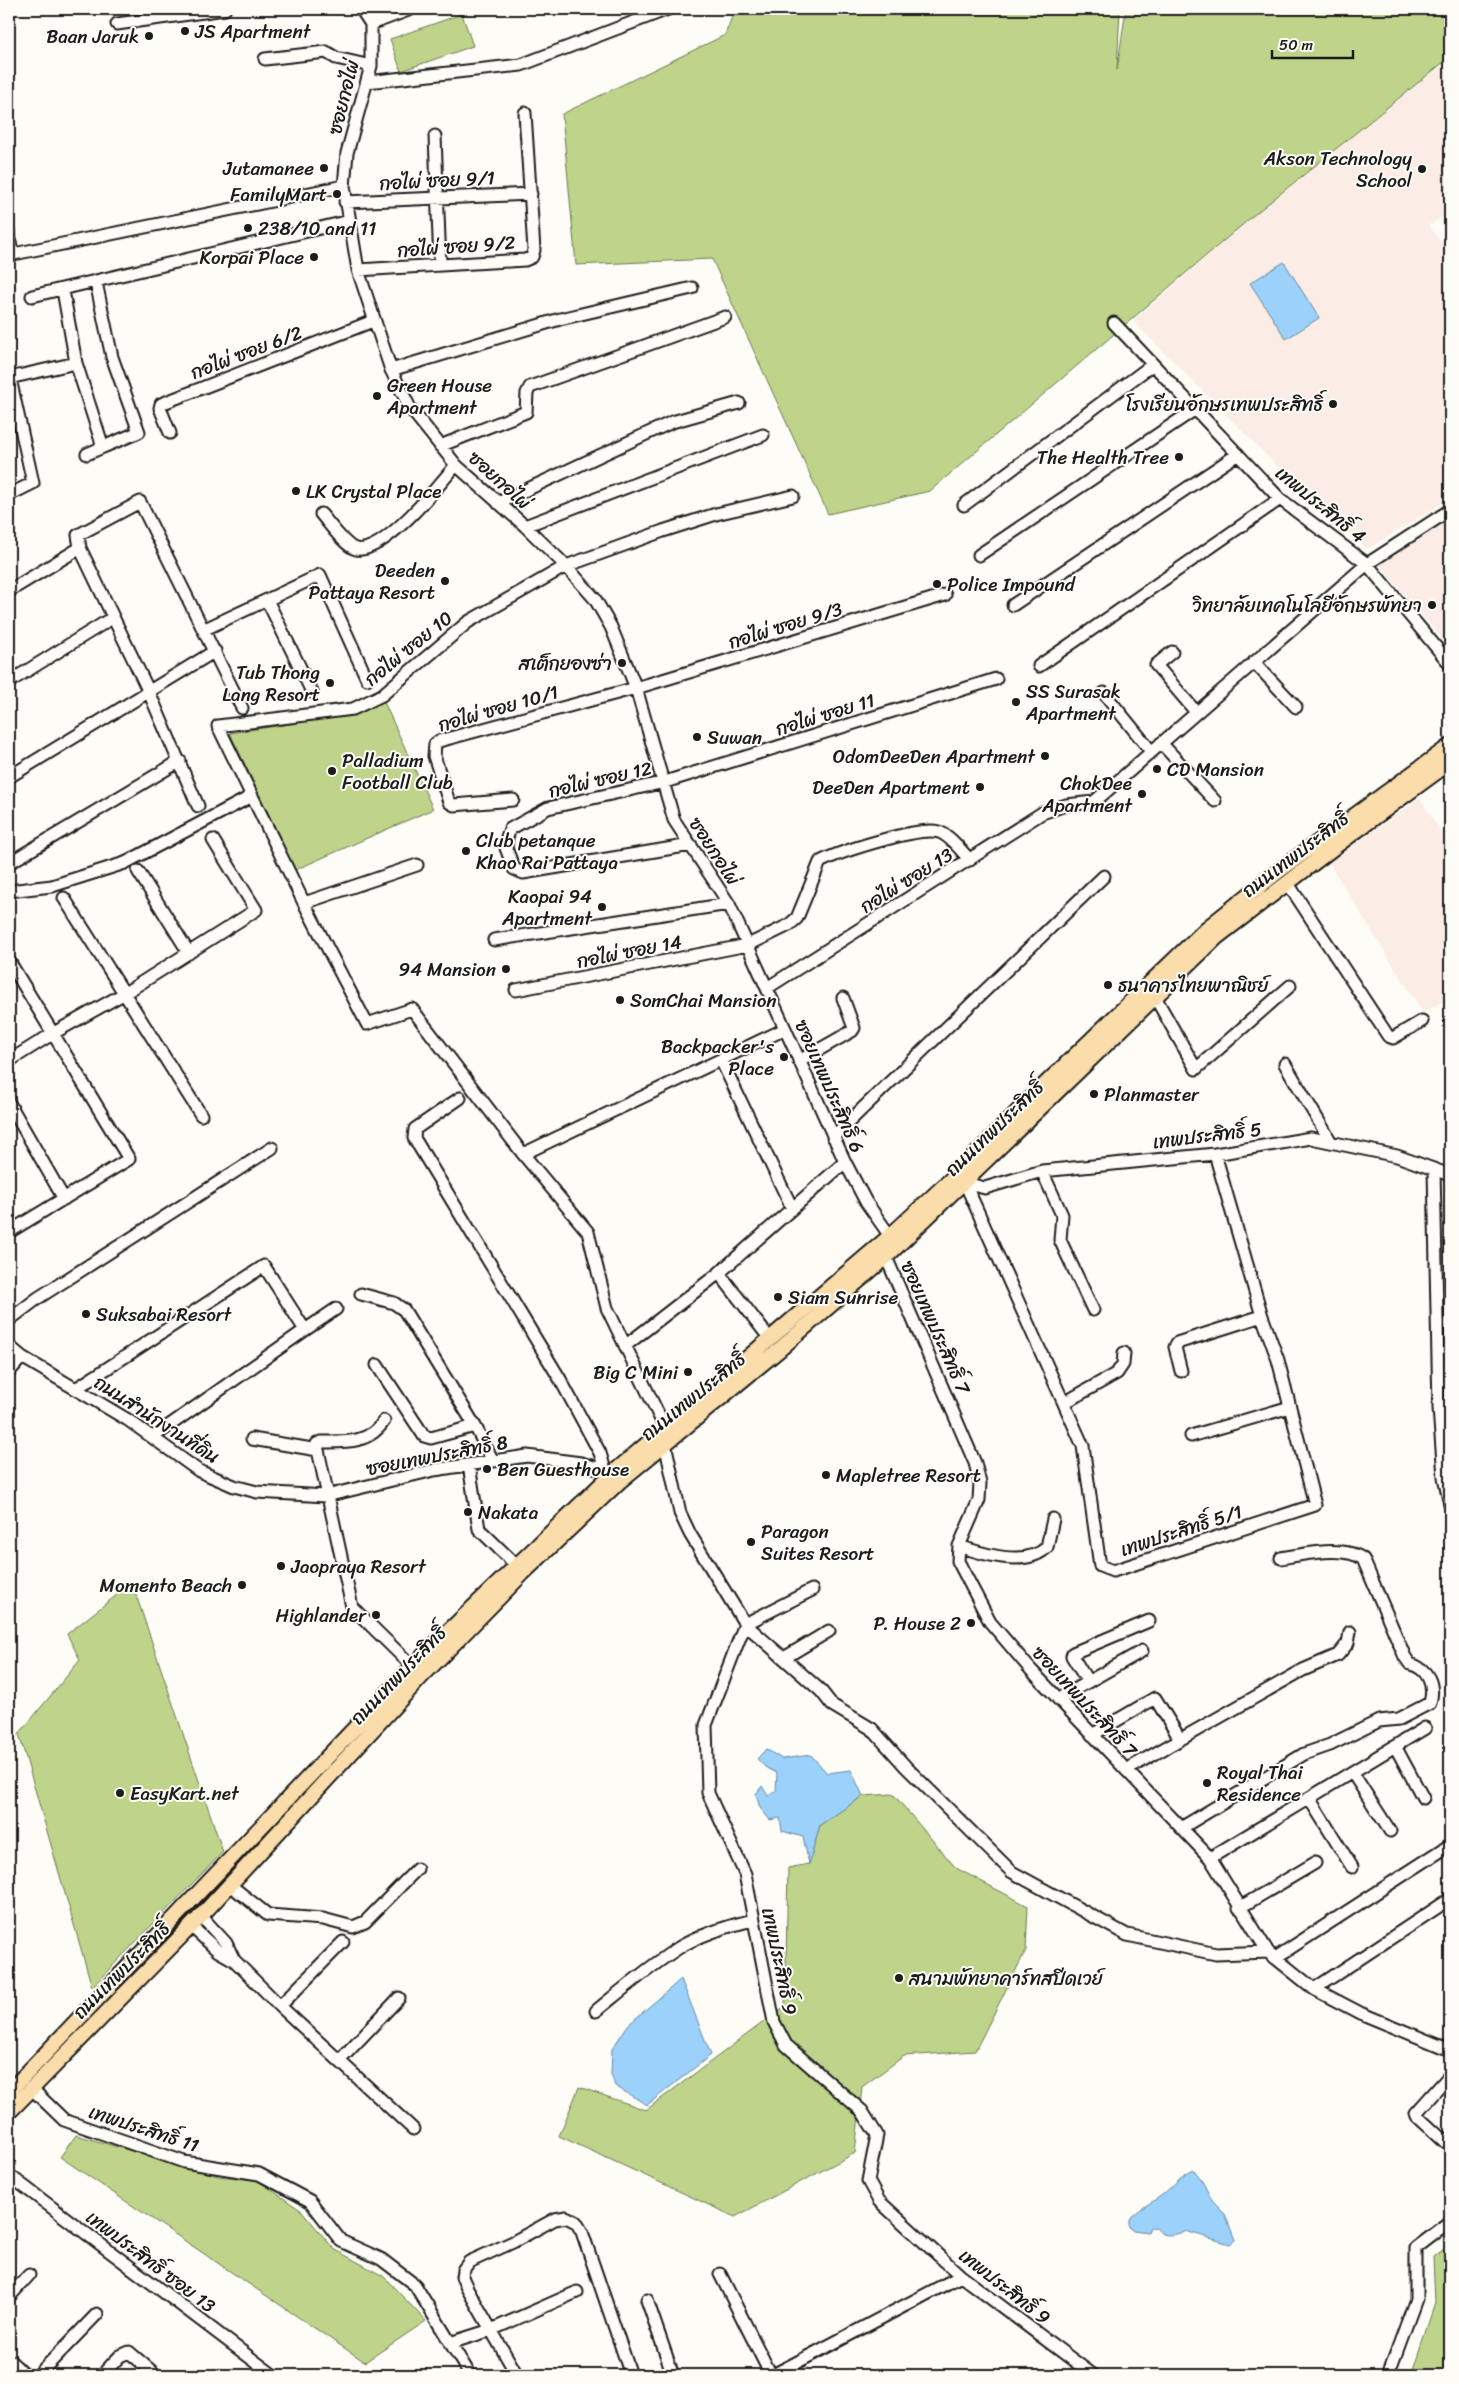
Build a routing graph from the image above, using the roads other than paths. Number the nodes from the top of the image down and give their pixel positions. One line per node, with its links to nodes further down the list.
1 (225, 9): 5 (street)
2 (361, 9): 6 (street)
3 (411, 9): 6 (street)
4 (668, 9): 9 (street)
5 (117, 24)
6 (371, 24): 8 (street, ซอยกอไผ่)
7 (265, 59): 8 (street)
8 (371, 66): 9 (street, ซอยกอไผ่)
9 (367, 82): 12 (street, ซอยกอไผ่)
10 (526, 113): 13 (street, กอไผ่ ซอย 9/2)
11 (435, 136): 14 (street)
12 (344, 186): 15 (street, ซอยกอไผ่); 18 (street)
13 (531, 194): 14 (street, กอไผ่ ซอย 9/1); 19 (street, กอไผ่ ซอย 9/2)
14 (439, 198): 15 (street, กอไผ่ ซอย 9/1); 19 (street)
15 (346, 202): 16 (street, ซอยกอไผ่)
16 (350, 221): 20 (street, ซอยกอไผ่); 23 (street)
17 (9, 233): 18 (street)
18 (11, 255)
19 (440, 264): 20 (street, กอไผ่ ซอย 9/2)
20 (358, 270): 26 (street, ซอยกอไผ่)
21 (97, 288): 37 (street)
22 (692, 288): 30 (street)
23 (32, 296)
24 (64, 296): 28 (street)
25 (726, 317): 36 (street)
26 (373, 321): 30 (street, ซอยกอไผ่); 34 (street, กอไผ่ ซอย 6/2)
27 (1114, 323): 29 (street, เทพประสิทธิ์ 4)
28 (76, 363): 31 (street); 37 (street)
29 (1152, 365): 33 (street, เทพประสิทธิ์ 4); 45 (street)
30 (391, 370): 36 (street, ซอยกอไผ่)
31 (9, 376): 41 (street)
32 (739, 403): 44 (street)
33 (1194, 410): 39 (street, เทพประสิทธิ์ 4); 50 (street)
34 (170, 433)
35 (763, 435): 48 (street)
36 (440, 446): 40 (street, ซอยกอไผ่)
37 (104, 447): 38 (street)
38 (87, 454)
39 (1238, 454): 43 (street, เทพประสิทธิ์ 4); 56 (street)
40 (456, 465): 44 (street, ซอยกอไผ่); 47 (street)
41 (9, 495)
42 (793, 496): 52 (street)
43 (1280, 498): 51 (street, เทพประสิทธิ์ 4); 63 (street)
44 (498, 503): 48 (street, ซอยกอไผ่)
45 (964, 505)
46 (1450, 510): 51 (street, กอไผ่ ซอย 13)
47 (321, 514)
48 (525, 526): 52 (street, ซอยกอไผ่)
49 (80, 548): 53 (street); 57 (street); 58 (street)
50 (979, 556)
51 (1366, 564): 61 (street, กอไผ่ ซอย 13); 62 (street, เทพประสิทธิ์ 4)
52 (566, 566): 67 (street, ซอยกอไผ่); 81 (street, กอไผ่ ซอย 10)
53 (9, 591)
54 (945, 595): 67 (street, กอไผ่ ซอย 9/3)
55 (268, 602): 58 (street); 64 (street); 69 (street)
56 (1013, 605)
57 (112, 618): 66 (street); 68 (street)
58 (205, 629): 59 (street)
59 (215, 651): 68 (street); 71 (street)
60 (1172, 652): 73 (street)
61 (1254, 662): 72 (street); 73 (street, กอไผ่ ซอย 13)
62 (1450, 664)
63 (1038, 666)
64 (367, 679)
65 (996, 679): 80 (street, กอไผ่ ซอย 11)
66 (9, 682)
67 (636, 688): 80 (street, ซอยกอไผ่); 82 (street, กอไผ่ ซอย 10/1)
68 (148, 692): 77 (street); 79 (street)
69 (312, 692)
70 (1104, 692): 76 (street)
71 (242, 708)
72 (1296, 708)
73 (1196, 712): 74 (street, กอไผ่ ซอย 13)
74 (1161, 743): 76 (street, กอไผ่ ซอย 13); 83 (street)
75 (1450, 746): 130 (main road, ถนนเทพประสิทธิ์)
76 (1151, 751): 87 (street, กอไผ่ ซอย 13)
77 (180, 761): 84 (street); 88 (street)
78 (1450, 762): 92 (main road, ถนนเทพประสิทธิ์)
79 (9, 777)
80 (665, 782): 86 (street, ซอยกอไผ่); 86 (street, กอไผ่ ซอย 12)
81 (252, 796): 93 (street); 95 (street)
82 (513, 800)
83 (1215, 801)
84 (198, 806)
85 (213, 840): 99 (street)
86 (691, 845): 96 (street, ซอยกอไผ่)
87 (970, 860): 98 (street, กอไผ่ ซอย 14); 102 (street, กอไผ่ ซอย 13)
88 (9, 864)
89 (418, 865): 95 (street)
90 (138, 871): 99 (street)
91 (1104, 876): 117 (street)
92 (1288, 882): 105 (main road, ถนนเทพประสิทธิ์); 107 (street)
93 (9, 892)
94 (64, 898): 104 (street)
95 (304, 903): 120 (street)
96 (730, 904): 97 (street); 98 (street, ซอยกอไผ่)
97 (494, 940)
98 (748, 945): 102 (street, ซอยเทพประสิทธิ์ 6); 103 (street, กอไผ่ ซอย 14)
99 (188, 953): 104 (street)
100 (10, 966): 109 (street)
101 (1290, 986): 105 (street)
102 (767, 988): 108 (street, ซอยเทพประสิทธิ์ 6)
103 (516, 990)
104 (125, 993): 109 (street); 116 (street)
105 (1155, 996): 126 (main road, ถนนเทพประสิทธิ์)
106 (843, 998): 112 (street)
107 (1422, 1021)
108 (785, 1029): 110 (street); 112 (street, ซอยเทพประสิทธิ์ 6)
109 (52, 1034): 111 (street); 127 (street)
110 (721, 1060): 120 (street); 128 (street)
111 (9, 1061)
112 (799, 1061): 117 (street, ซอยเทพประสิทธิ์ 6)
113 (1285, 1064): 118 (street)
114 (460, 1098): 160 (street)
115 (9, 1103): 127 (street)
116 (202, 1115)
117 (833, 1137): 122 (street, ซอยเทพประสิทธิ์ 6)
118 (1331, 1142): 121 (street, เทพประสิทธิ์ 5); 123 (street, เทพประสิทธิ์ 5)
119 (272, 1148): 137 (street)
120 (523, 1154): 141 (street)
121 (1215, 1154): 124 (street, เทพประสิทธิ์ 5); 136 (street, เทพประสิทธิ์ 5/1)
122 (845, 1162): 128 (street); 130 (street, ซอยเทพประสิทธิ์ 6)
123 (1434, 1169): 125 (street, เทพประสิทธิ์ 5); 162 (street)
124 (1042, 1171): 126 (street, เทพประสิทธิ์ 5); 135 (street)
125 (1450, 1176)
126 (965, 1183): 131 (main road, ถนนเทพประสิทธิ์); 148 (street, เทพประสิทธิ์ 5/1)
127 (64, 1199): 129 (street)
128 (792, 1208): 132 (street)
129 (9, 1232)
130 (890, 1236): 131 (main road); 139 (main road, ถนนเทพประสิทธิ์)
131 (886, 1257): 156 (main road, ถนนเทพประสิทธิ์); 164 (street, ซอยเทพประสิทธิ์ 7)
132 (719, 1273): 139 (street); 141 (street)
133 (361, 1294): 151 (street)
134 (336, 1309): 138 (street)
135 (1093, 1310)
136 (1262, 1316): 145 (street); 149 (street, เทพประสิทธิ์ 5/1)
137 (9, 1320)
138 (305, 1330): 147 (street); 154 (street)
139 (770, 1339): 152 (main road, ถนนเทพประสิทธิ์)
140 (9, 1346): 143 (street, ถนนสำนักงานที่ดิน)
141 (625, 1346): 152 (street)
142 (1124, 1353): 148 (street)
143 (22, 1357): 146 (street); 147 (street, ถนนสำนักงานที่ดิน)
144 (377, 1365): 151 (street)
145 (1181, 1371)
146 (9, 1372)
147 (77, 1388): 154 (street, ถนนสำนักงานที่ดิน)
148 (1064, 1403): 149 (street, เทพประสิทธิ์ 5/1)
149 (1290, 1408): 153 (street)
150 (384, 1421): 157 (street)
151 (475, 1426): 158 (street)
152 (665, 1428): 160 (main road, ถนนเทพประสิทธิ์)
153 (1191, 1436)
154 (153, 1437): 161 (street, ถนนสำนักงานที่ดิน)
155 (252, 1439): 157 (street)
156 (665, 1443): 160 (main road, ถนนเทพประสิทธิ์); 169 (street)
157 (318, 1450): 161 (street)
158 (493, 1461): 159 (street, ซอยเทพประสิทธิ์ 8); 160 (street, ซอยเทพประสิทธิ์ 8)
159 (469, 1465): 161 (street, ซอยเทพประสิทธิ์ 8); 166 (street)
160 (613, 1474): 166 (main road, ถนนเทพประสิทธิ์); 192 (main road, ถนนเทพประสิทธิ์)
161 (326, 1496): 174 (street)
162 (1450, 1505)
163 (1053, 1518): 164 (street)
164 (959, 1546): 176 (street, ซอยเทพประสิทธิ์ 7)
165 (1281, 1558): 185 (street)
166 (516, 1565): 174 (main road, ถนนเทพประสิทธิ์)
167 (812, 1590): 169 (street)
168 (1149, 1621): 175 (street)
169 (746, 1624): 173 (street); 195 (street, เทพประสิทธิ์ 9)
170 (829, 1631): 173 (street)
171 (1350, 1632): 179 (street)
172 (1142, 1651): 175 (street)
173 (784, 1658): 198 (street)
174 (413, 1667): 207 (main road, ถนนเทพประสิทธิ์)
175 (1088, 1682): 176 (street)
176 (1058, 1699): 178 (street, ซอยเทพประสิทธิ์ 7)
177 (1425, 1728): 180 (street)
178 (1092, 1734): 179 (street); 181 (street, ซอยเทพประสิทธิ์ 7)
179 (1180, 1739): 181 (street)
180 (1395, 1746): 182 (street); 184 (street)
181 (1126, 1770): 185 (street, ซอยเทพประสิทธิ์ 7)
182 (1352, 1772): 183 (street); 186 (street)
183 (1309, 1798): 188 (street); 190 (street)
184 (1422, 1798)
185 (1181, 1828): 188 (street, ซอยเทพประสิทธิ์ 7)
186 (1390, 1831)
187 (1450, 1846): 198 (street)
188 (1210, 1858): 194 (street, ซอยเทพประสิทธิ์ 7)
189 (1315, 1863): 194 (street)
190 (1352, 1867)
191 (417, 1869): 192 (street)
192 (230, 1885): 196 (main road, ถนนเทพประสิทธิ์)
193 (1450, 1899): 199 (street)
194 (1239, 1908): 198 (street, ซอยเทพประสิทธิ์ 7)
195 (753, 1920): 202 (street); 215 (street, เทพประสิทธิ์ 9)
196 (196, 1921): 201 (street); 206 (main road, ถนนเทพประสิทธิ์)
197 (343, 1942): 201 (street)
198 (1272, 1955): 199 (street, ซอยเทพประสิทธิ์ 7)
199 (1314, 1989): 203 (street, ซอยเทพประสิทธิ์ 7)
200 (399, 1998): 204 (street)
201 (280, 2006): 204 (street)
202 (596, 2011)
203 (1450, 2050)
204 (339, 2060): 209 (street)
205 (1450, 2075): 210 (street)
206 (31, 2088): 208 (main road, ถนนเทพประสิทธิ์); 221 (street, เทพประสิทธิ์ 11)
207 (9, 2092)
208 (9, 2112)
209 (413, 2129)
210 (1445, 2142)
211 (9, 2175): 227 (street, เทพประสิทธิ์ ซอย 13)
212 (1450, 2222): 234 (street)
213 (720, 2274): 232 (street)
214 (29, 2275): 217 (street)
215 (962, 2276): 232 (street); 233 (street, เทพประสิทธิ์ 9)
216 (577, 2292): 220 (street)
217 (9, 2297)
218 (647, 2300): 231 (street)
219 (97, 2314): 224 (street)
220 (491, 2330): 221 (street); 229 (street); 230 (street)
221 (450, 2343): 228 (street, เทพประสิทธิ์ 11)
222 (9, 2360): 223 (street)
223 (25, 2375)
224 (38, 2375)
225 (102, 2375): 226 (street)
226 (156, 2375)
227 (273, 2375)
228 (470, 2375)
229 (517, 2375)
230 (631, 2375)
231 (673, 2375)
232 (775, 2375)
233 (1093, 2375)
234 (1388, 2375)

